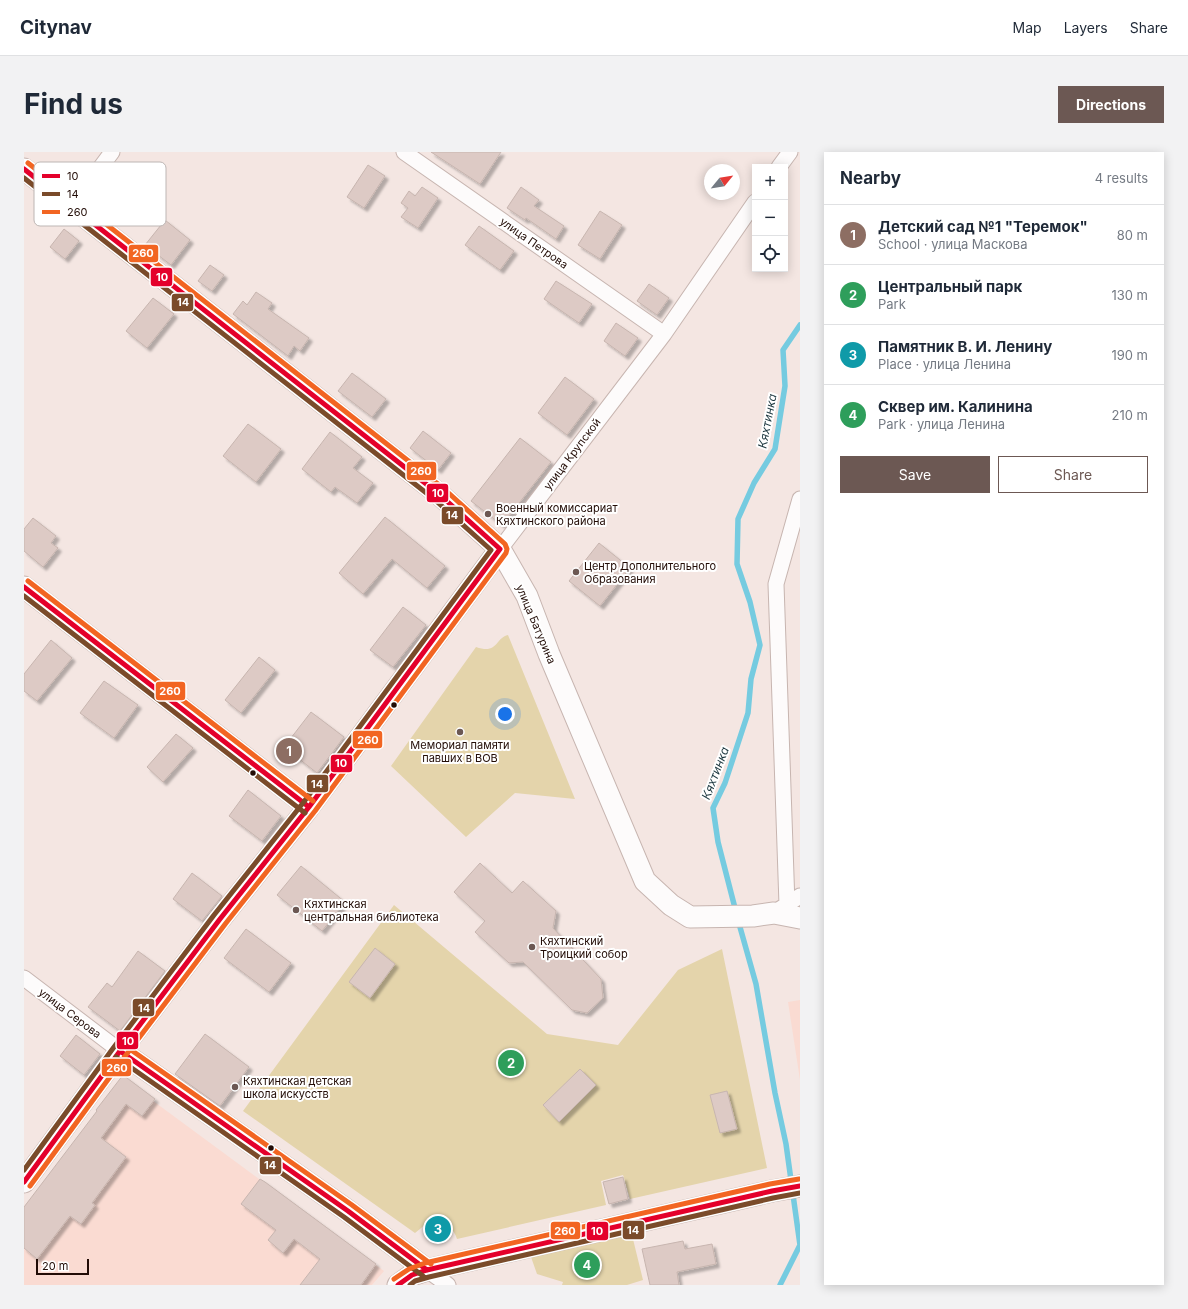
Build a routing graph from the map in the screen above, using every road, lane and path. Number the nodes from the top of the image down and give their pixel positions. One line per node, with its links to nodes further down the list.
1 (112, 152): 4 (street)
2 (404, 152): 10 (street, улица Петрова)
3 (790, 152): 5 (street)
4 (105, 162)
5 (781, 164)
6 (24, 169): 7 (street, улица Батурина)
7 (34, 177)
8 (752, 206): 10 (street, улица Крупской)
9 (97, 226): 12 (street, улица Батурина)
10 (664, 334): 12 (street, улица Крупской)
11 (800, 499): 16 (street)
12 (500, 549): 14 (street, улица Крупской); 16 (street, улица Батурина)
13 (24, 587): 14 (street)
14 (309, 807): 18 (street, улица Крупской)
15 (800, 896): 16 (street)
16 (787, 912)
17 (24, 978): 18 (street, улица Серова)
18 (120, 1051): 19 (street, улица Крупской); 21 (street, улица Серова)
19 (24, 1182)
20 (800, 1186): 21 (street)
21 (428, 1270): 22 (street); 23 (street, улица Серова)
22 (398, 1285)
23 (448, 1285)

